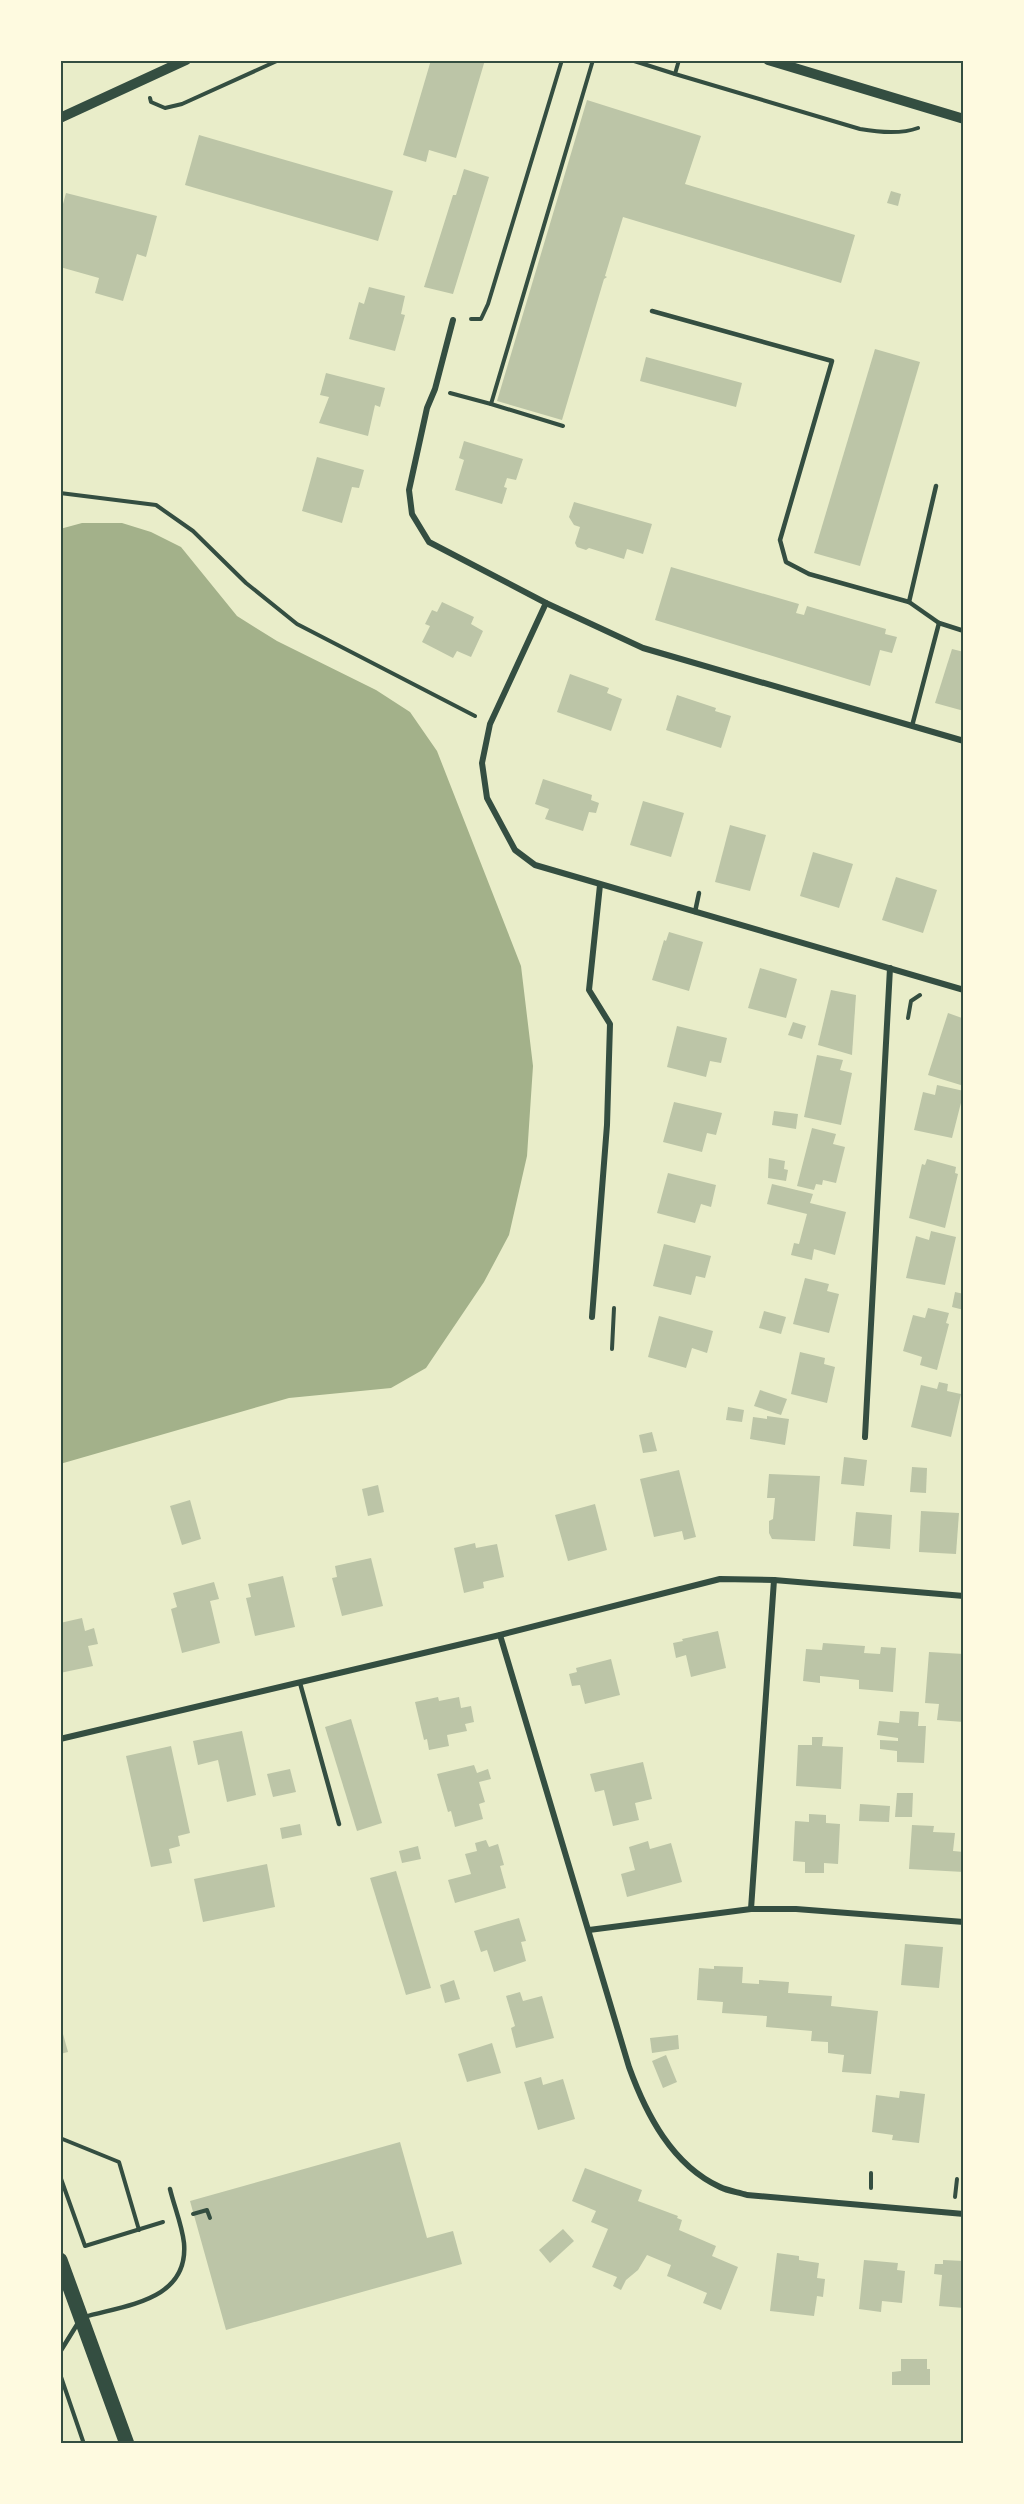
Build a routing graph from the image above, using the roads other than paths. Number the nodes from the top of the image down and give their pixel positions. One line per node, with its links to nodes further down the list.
1 (186, 60): 3 (street)
2 (768, 60): 4 (street)
3 (60, 118)
4 (964, 119)
5 (652, 311): 9 (lane)
6 (453, 320): 8 (street)
7 (936, 486): 9 (lane)
8 (546, 603): 12 (street); 14 (street)
9 (909, 603): 10 (lane)
10 (939, 623): 11 (lane); 12 (lane)
11 (964, 631)
12 (912, 726): 13 (street)
13 (964, 741)
14 (600, 885): 16 (street); 19 (street)
15 (699, 893): 16 (lane)
16 (695, 912): 17 (street)
17 (890, 968): 18 (street); 20 (street)
18 (964, 990)
19 (592, 1317)
20 (865, 1437)
21 (774, 1580): 22 (street); 23 (street); 27 (street)
22 (964, 1596)
23 (500, 1635): 24 (street); 29 (street)
24 (300, 1683): 25 (street); 26 (lane)
25 (60, 1739)
26 (339, 1824)
27 (751, 1909): 28 (street); 29 (street)
28 (964, 1922)
29 (589, 1930): 31 (street)
30 (170, 2189): 33 (lane)
31 (964, 2214)
32 (60, 2260): 33 (main road)
33 (81, 2318): 34 (lane); 35 (main road)
34 (60, 2352)
35 (127, 2444)

